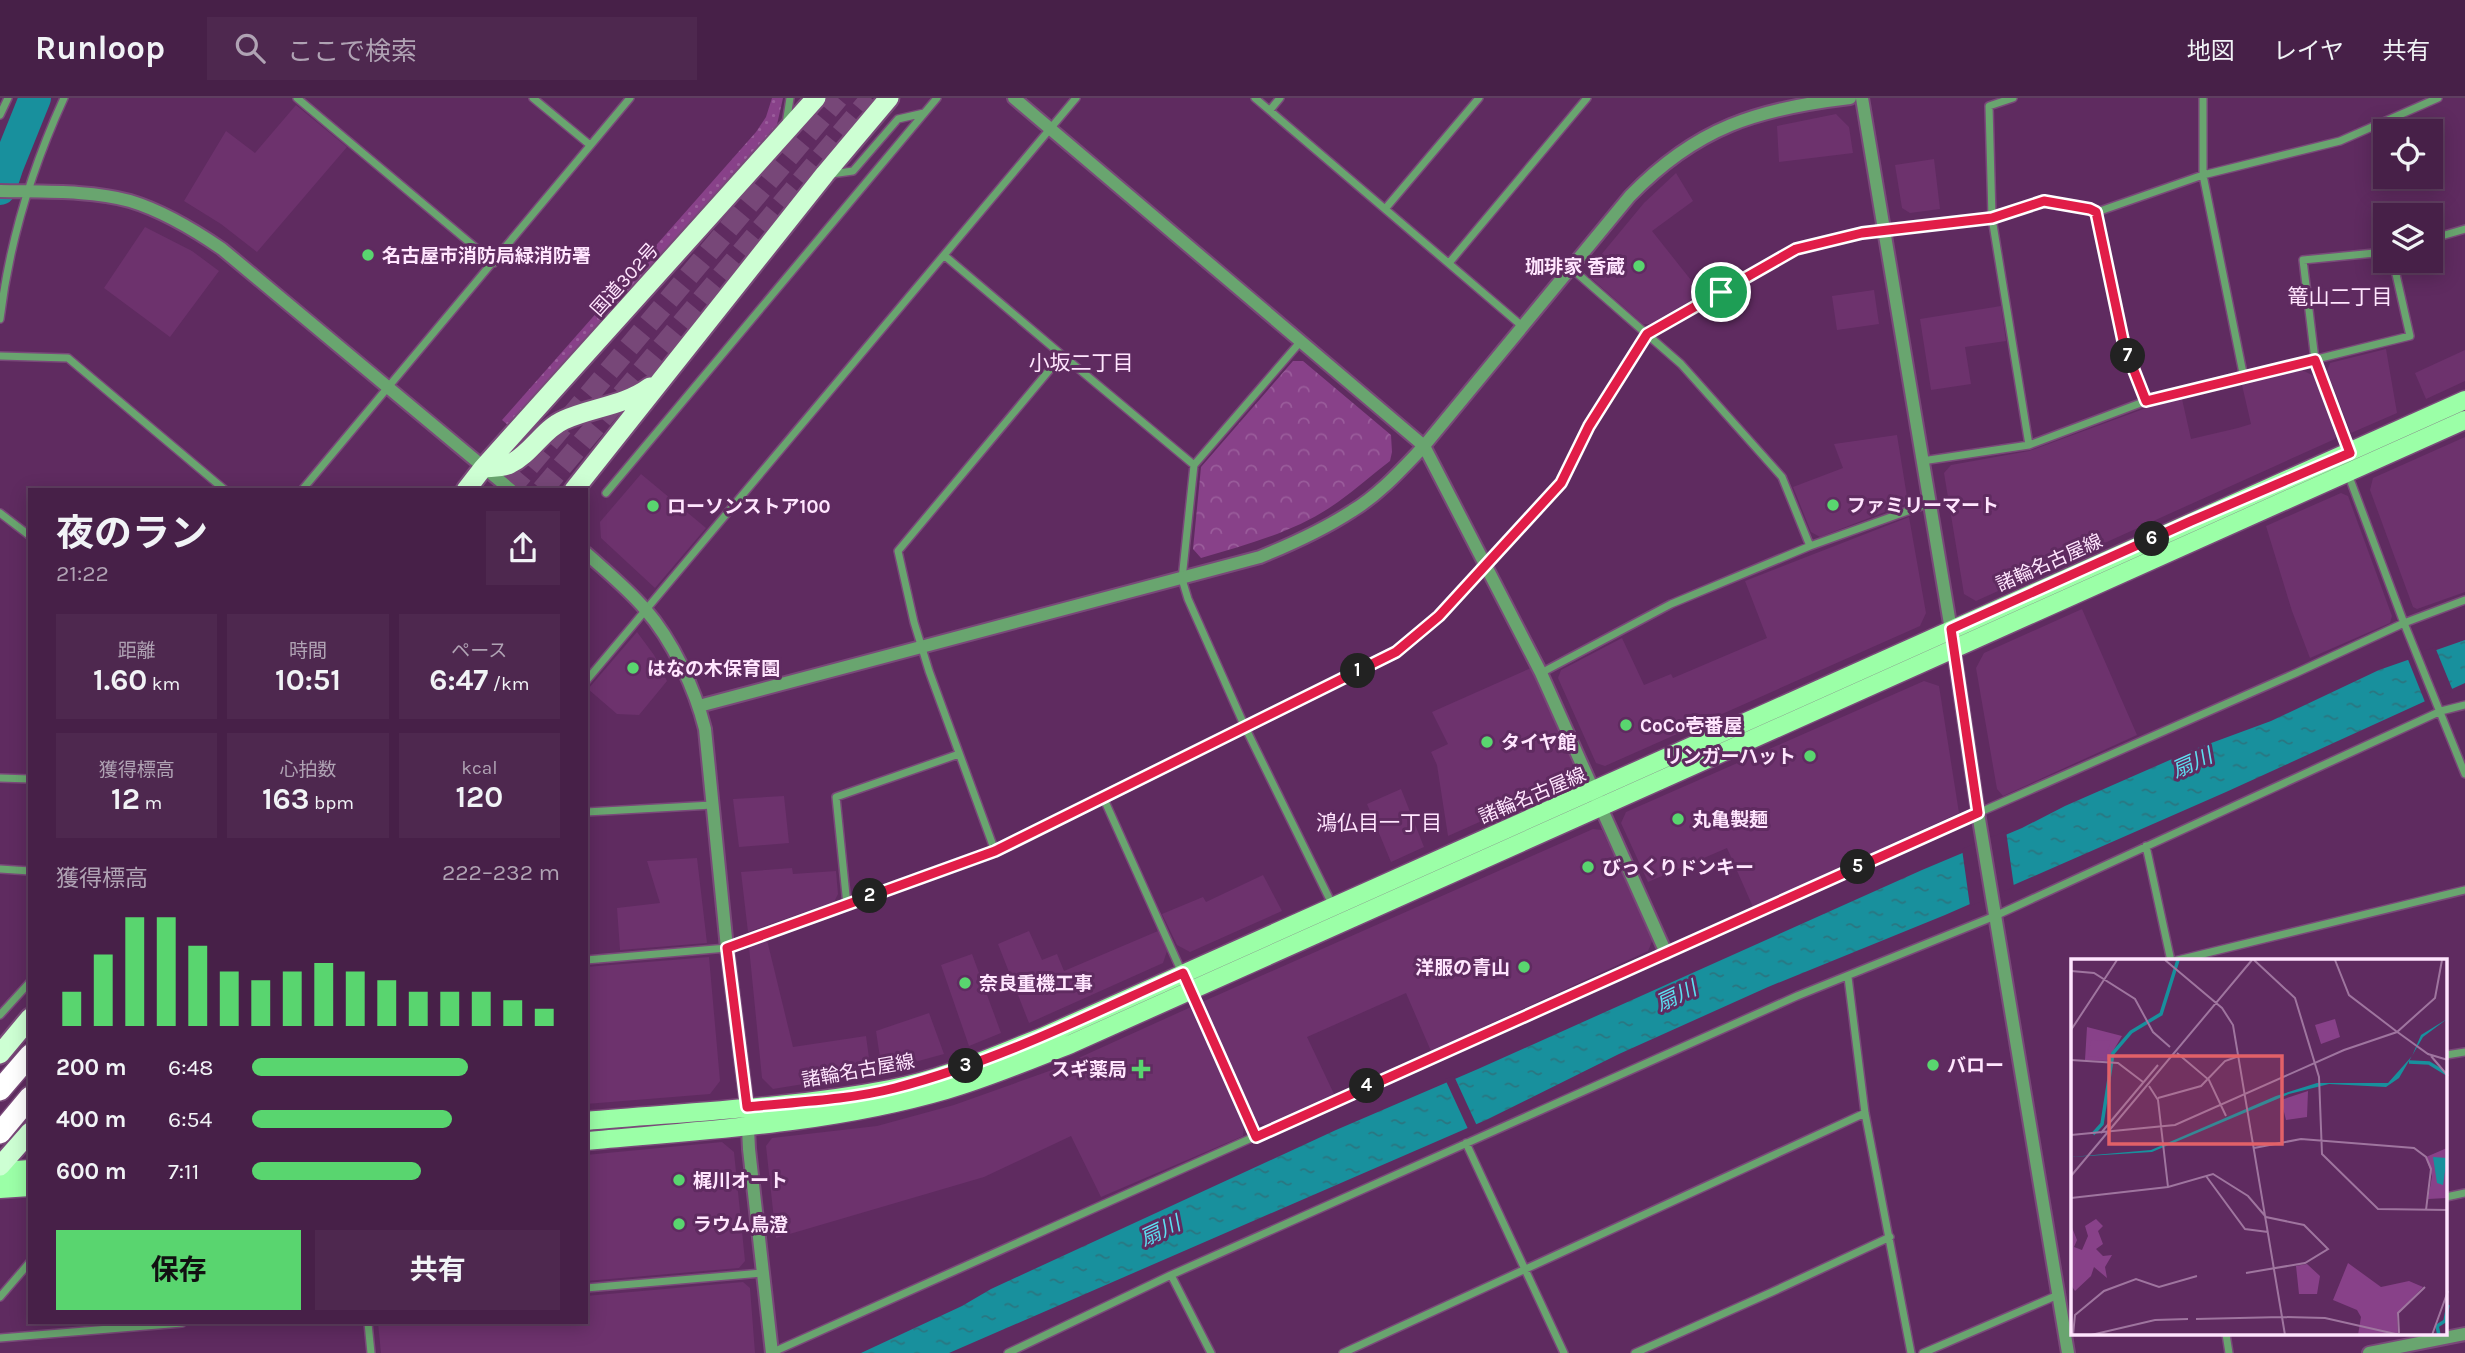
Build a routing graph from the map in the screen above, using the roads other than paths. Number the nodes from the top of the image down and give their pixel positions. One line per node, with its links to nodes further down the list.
1 (8, 98): 24 (street)
2 (64, 98): 31 (street)
3 (297, 98): 40 (street)
4 (533, 98): 27 (street)
5 (630, 98): 27 (street)
6 (789, 98): 26 (street)
7 (816, 98): 26 (highway, 国道302号)
8 (889, 98): 28 (highway)
9 (937, 98): 23 (street)
10 (1014, 98): 25 (street)
11 (1076, 98): 25 (street)
12 (1255, 98): 22 (street)
13 (1280, 98): 22 (street)
14 (1479, 98): 32 (street)
15 (1587, 98): 41 (street)
16 (1850, 98): 42 (street)
17 (1862, 98): 36 (street)
18 (2013, 98): 21 (street)
19 (2203, 98): 29 (street)
20 (2438, 98): 29 (street)
21 (1989, 102): 34 (street)
22 (1270, 110): 32 (street)
23 (925, 112): 28 (street); 69 (street)
24 (0, 115)
25 (1051, 128): 39 (street); 47 (street)
26 (785, 135): 62 (highway, 国道302号)
27 (590, 145): 40 (street)
28 (825, 174): 52 (highway)
29 (2203, 175): 33 (street); 51 (street)
30 (5, 191): 31 (street)
31 (28, 192): 44 (street); 53 (street)
32 (1385, 209): 41 (street)
33 (2096, 212): 34 (street); 55 (street)
34 (1992, 218): 36 (street); 57 (street)
35 (2465, 229): 37 (street)
36 (1883, 231): 46 (street); 60 (street)
37 (2443, 235)
38 (2373, 253): 50 (street)
39 (945, 256): 48 (street); 78 (street)
40 (494, 263): 53 (street)
41 (1449, 264): 45 (street)
42 (1572, 268): 45 (street); 46 (street)
43 (2396, 273): 50 (street)
44 (0, 319)
45 (1522, 326): 58 (street)
46 (1647, 334): 73 (street); 75 (street)
47 (1301, 340): 58 (street); 61 (street)
48 (1062, 355): 61 (street); 81 (street)
49 (0, 356): 64 (street)
50 (2315, 360): 51 (street); 59 (street)
51 (2244, 378): 55 (street)
52 (663, 379): 62 (highway); 68 (highway)
53 (387, 389): 62 (street); 65 (street)
54 (2465, 400): 59 (main road, 諸輪名古屋線)
55 (2146, 401): 57 (street)
56 (2465, 420): 63 (main road, 諸輪名古屋線)
57 (2029, 445): 60 (street)
58 (1424, 446): 75 (street); 76 (street)
59 (2350, 453): 80 (main road, 諸輪名古屋線)
60 (1922, 461): 70 (street)
61 (1194, 465): 76 (street)
62 (483, 468): 66 (highway, 国道302号); 67 (street)
63 (2348, 473): 79 (street); 82 (main road, 諸輪名古屋線)
64 (223, 488)
65 (304, 488)
66 (468, 488)
67 (508, 488)
68 (576, 488)
69 (606, 493)
70 (1930, 503): 73 (street); 80 (street)
71 (0, 513): 72 (street)
72 (28, 534)
73 (1810, 546): 83 (street)
74 (588, 555): 78 (street)
75 (1485, 564): 83 (street); 88 (street)
76 (1182, 579): 81 (street); 88 (street)
77 (2465, 600): 79 (street)
78 (646, 610): 84 (street); 86 (street)
79 (2404, 623): 87 (street); 97 (street)
80 (1951, 629): 82 (street); 94 (main road, 諸輪名古屋線)
81 (921, 648): 86 (street); 89 (street)
82 (1953, 648): 94 (main road, 諸輪名古屋線); 97 (street)
83 (1541, 673): 94 (street)
84 (588, 679)
85 (2465, 705): 87 (street)
86 (699, 706): 95 (street)
87 (2441, 711): 90 (street); 98 (street)
88 (1245, 727): 93 (street); 104 (street)
89 (959, 754): 99 (street); 103 (street)
90 (2465, 774)
91 (0, 778): 92 (street)
92 (28, 779)
93 (1103, 797): 99 (street); 112 (street)
94 (1597, 799): 104 (main road, 諸輪名古屋線); 107 (street); 112 (main road, 諸輪名古屋線)
95 (712, 805): 96 (street); 106 (street)
96 (588, 812)
97 (1978, 813): 105 (street); 107 (street)
98 (2146, 846): 105 (street); 108 (street)
99 (995, 851): 103 (street)
100 (0, 869): 101 (street)
101 (28, 871)
102 (2465, 890): 109 (street)
103 (847, 905): 106 (street)
104 (1334, 906): 112 (main road, 諸輪名古屋線)
105 (1995, 916): 111 (street); 139 (street)
106 (727, 948): 110 (street); 120 (street)
107 (1665, 953): 126 (street)
108 (2173, 959)
109 (2181, 959)
110 (588, 960)
111 (1848, 977): 121 (street); 128 (street)
112 (1187, 981): 120 (main road, 諸輪名古屋線); 123 (main road, 諸輪名古屋線); 126 (street)
113 (28, 984): 114 (street)
114 (0, 1015)
115 (28, 1020): 116 (highway)
116 (0, 1054)
117 (28, 1057): 118 (highway)
118 (0, 1090)
119 (28, 1099): 124 (highway)
120 (747, 1107): 122 (main road, 諸輪名古屋線); 123 (street)
121 (1865, 1113): 133 (street); 135 (street)
122 (588, 1121)
123 (748, 1126): 127 (main road, 諸輪名古屋線); 136 (street)
124 (0, 1133)
125 (28, 1134): 129 (highway)
126 (1256, 1137): 146 (street)
127 (588, 1141)
128 (1466, 1143): 135 (street); 137 (street)
129 (0, 1169): 130 (main road)
130 (28, 1169)
131 (28, 1187): 132 (main road)
132 (0, 1189)
133 (1890, 1237): 151 (street); 152 (street)
134 (28, 1264): 140 (street)
135 (1524, 1269): 149 (street); 150 (street)
136 (762, 1273): 138 (street); 146 (street)
137 (1171, 1275): 147 (street); 148 (street)
138 (588, 1288)
139 (2058, 1295): 153 (street); 154 (street)
140 (0, 1297)
141 (170, 1324): 144 (street)
142 (368, 1324): 145 (street)
143 (2465, 1334): 155 (street)
144 (0, 1338)
145 (371, 1353)
146 (771, 1353)
147 (1008, 1353)
148 (1211, 1353)
149 (1343, 1353)
150 (1564, 1353)
151 (1635, 1353)
152 (1911, 1353)
153 (1923, 1353)
154 (2068, 1353)
155 (2369, 1353)

